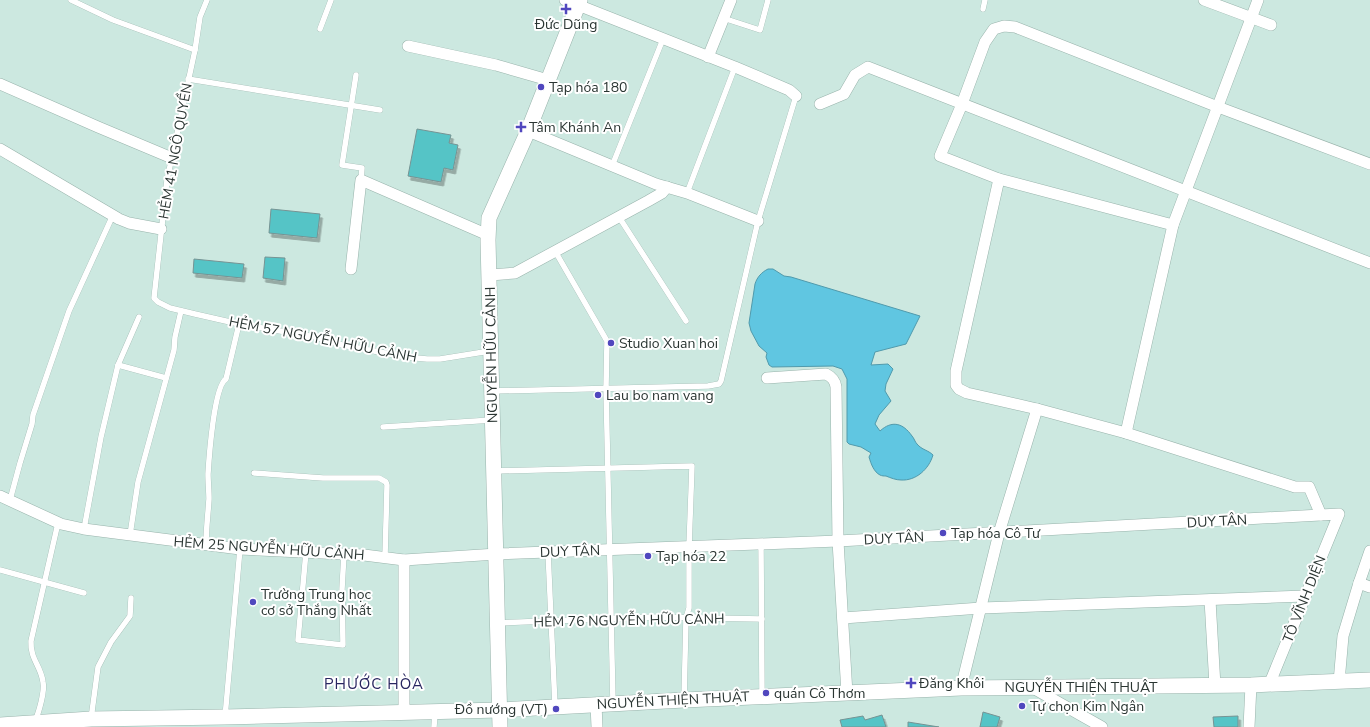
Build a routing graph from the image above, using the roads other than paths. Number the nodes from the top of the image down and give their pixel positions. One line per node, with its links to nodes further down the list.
1 (71, 0): 17 (lane)
2 (207, 0): 17 (lane, HẺM 41 NGÔ QUYỀN)
3 (331, 0): 14 (lane)
4 (731, 0): 11 (street)
5 (768, 0): 11 (lane)
6 (985, 0): 10 (lane)
7 (1204, 0): 12 (street)
8 (1258, 0): 12 (street)
9 (574, 2): 15 (street); 22 (street, NGUYỄN HỮU CẢNH)
10 (983, 8)
11 (723, 18): 18 (street)
12 (1251, 18): 13 (street); 28 (street)
13 (1271, 25)
14 (320, 29)
15 (663, 39): 18 (street); 34 (lane)
16 (408, 46): 22 (street)
17 (195, 50): 21 (lane, HẺM 41 NGÔ QUYỀN)
18 (708, 57): 19 (street)
19 (735, 67): 24 (street); 39 (lane)
20 (356, 75): 27 (lane)
21 (188, 79): 27 (lane); 32 (lane, HẺM 41 NGÔ QUYỀN)
22 (548, 80): 30 (street, NGUYỄN HỮU CẢNH)
23 (0, 84): 32 (street)
24 (796, 96): 42 (lane)
25 (820, 104): 26 (street)
26 (962, 104): 28 (street); 35 (street); 38 (street)
27 (351, 105): 29 (lane); 36 (lane)
28 (1218, 107): 33 (street); 38 (street)
29 (380, 110)
30 (528, 131): 34 (street); 45 (street, NGUYỄN HỮU CẢNH)
31 (0, 149): 40 (street)
32 (172, 158): 44 (lane, HẺM 41 NGÔ QUYỀN)
33 (1370, 164)
34 (612, 166): 37 (street)
35 (999, 179): 43 (street); 61 (street)
36 (361, 180): 45 (street); 48 (street)
37 (667, 187): 39 (street); 41 (street)
38 (1186, 191): 43 (street); 47 (street)
39 (688, 193): 42 (street)
40 (113, 215): 44 (street); 68 (lane)
41 (619, 217): 46 (street); 53 (lane)
42 (758, 221): 59 (lane)
43 (1173, 225): 64 (street)
44 (161, 229): 50 (lane, HẺM 41 NGÔ QUYỀN)
45 (488, 235): 49 (street, NGUYỄN HỮU CẢNH)
46 (556, 251): 49 (street); 59 (lane)
47 (1370, 263)
48 (351, 269)
49 (490, 275): 55 (street, NGUYỄN HỮU CẢNH)
50 (158, 302): 51 (lane, HẺM 57 NGUYỄN HỮU CẢNH)
51 (181, 311): 54 (lane, HẺM 57 NGUYỄN HỮU CẢNH); 57 (lane)
52 (139, 317): 56 (lane)
53 (686, 321)
54 (239, 324): 55 (lane, HẺM 57 NGUYỄN HỮU CẢNH); 77 (lane)
55 (491, 351): 60 (street, NGUYỄN HỮU CẢNH)
56 (118, 365): 57 (lane); 72 (lane)
57 (166, 378): 74 (lane)
58 (767, 378): 75 (street)
59 (606, 388): 60 (lane); 65 (lane)
60 (491, 391): 62 (street, NGUYỄN HỮU CẢNH)
61 (1037, 409): 64 (street); 73 (street)
62 (492, 420): 63 (lane); 66 (street, NGUYỄN HỮU CẢNH)
63 (383, 427)
64 (1126, 433): 70 (street)
65 (608, 468): 66 (lane); 78 (lane); 80 (lane)
66 (494, 471): 85 (street, NGUYỄN HỮU CẢNH)
67 (254, 473): 86 (lane)
68 (5, 498): 71 (street, HẺM 25 NGUYỄN HỮU CẢNH)
69 (1339, 514): 70 (street, DUY TÂN); 93 (street, TÔ VĨNH DIỆN)
70 (1321, 515): 73 (street, DUY TÂN)
71 (58, 523): 72 (street, HẺM 25 NGUYỄN HỮU CẢNH); 89 (lane)
72 (84, 529): 74 (street, HẺM 25 NGUYỄN HỮU CẢNH)
73 (999, 533): 75 (street, DUY TÂN); 96 (street)
74 (130, 535): 77 (street, HẺM 25 NGUYỄN HỮU CẢNH)
75 (838, 541): 76 (street, DUY TÂN); 99 (street)
76 (761, 544): 78 (street, DUY TÂN); 98 (lane)
77 (206, 545): 79 (street, HẺM 25 NGUYỄN HỮU CẢNH)
78 (689, 546): 80 (street, DUY TÂN); 97 (lane)
79 (240, 549): 82 (street, HẺM 25 NGUYỄN HỮU CẢNH); 119 (lane)
80 (610, 550): 83 (street, DUY TÂN); 100 (lane)
81 (1370, 551): 90 (street)
82 (306, 552): 84 (street, HẺM 25 NGUYỄN HỮU CẢNH); 84 (lane)
83 (548, 552): 85 (street, DUY TÂN); 101 (lane)
84 (344, 554): 86 (street, HẺM 25 NGUYỄN HỮU CẢNH)
85 (497, 554): 87 (street, HẺM 25 NGUYỄN HỮU CẢNH); 102 (street, NGUYỄN HỮU CẢNH)
86 (384, 557): 87 (street, HẺM 25 NGUYỄN HỮU CẢNH)
87 (404, 560): 117 (street)
88 (0, 570): 89 (lane)
89 (45, 581): 92 (lane); 121 (lane)
90 (1359, 583): 91 (street); 104 (street)
91 (1370, 587)
92 (84, 594)
93 (1305, 596): 95 (street); 106 (street, TÔ VĨNH DIỆN)
94 (131, 598): 120 (lane)
95 (1210, 600): 96 (street); 107 (street)
96 (981, 608): 99 (street); 108 (street)
97 (686, 618): 98 (lane, HẺM 76 NGUYỄN HỮU CẢNH); 100 (lane, HẺM 76 NGUYỄN HỮU CẢNH); 112 (lane)
98 (762, 618): 111 (lane)
99 (843, 618): 110 (street)
100 (612, 619): 101 (lane, HẺM 76 NGUYỄN HỮU CẢNH); 113 (lane)
101 (551, 621): 102 (lane, HẺM 76 NGUYỄN HỮU CẢNH); 115 (lane)
102 (497, 623): 116 (street, NGUYỄN HỮU CẢNH)
103 (1370, 680): 104 (street, NGUYỄN THIỆN THUẬT)
104 (1339, 682): 106 (street, NGUYỄN THIỆN THUẬT)
105 (1251, 685): 106 (street, NGUYỄN THIỆN THUẬT); 107 (street, NGUYỄN THIỆN THUẬT); 127 (street)
106 (1269, 685)
107 (1215, 686): 109 (street, NGUYỄN THIỆN THUẬT)
108 (961, 688): 109 (street, NGUYỄN THIỆN THUẬT); 110 (street, NGUYỄN THIỆN THUẬT)
109 (1033, 688): 126 (street)
110 (847, 694): 111 (street, NGUYỄN THIỆN THUẬT)
111 (762, 696): 112 (street, NGUYỄN THIỆN THUẬT)
112 (684, 700): 113 (street, NGUYỄN THIỆN THUẬT)
113 (613, 703): 114 (street, NGUYỄN THIỆN THUẬT)
114 (596, 704): 115 (street, NGUYỄN THIỆN THUẬT); 125 (street)
115 (555, 706): 116 (street, NGUYỄN THIỆN THUẬT)
116 (499, 710): 118 (street, NGUYỄN THIỆN THUẬT); 124 (street, NGUYỄN HỮU CẢNH)
117 (404, 712): 118 (street, NGUYỄN THIỆN THUẬT); 119 (street, NGUYỄN THIỆN THUẬT)
118 (435, 712): 123 (lane)
119 (225, 717): 120 (street, NGUYỄN THIỆN THUẬT)
120 (91, 719): 121 (street, NGUYỄN THIỆN THUẬT)
121 (34, 723): 122 (street, NGUYỄN THIỆN THUẬT)
122 (0, 725)
123 (434, 727)
124 (500, 727)
125 (597, 727)
126 (1102, 727)
127 (1249, 727)

